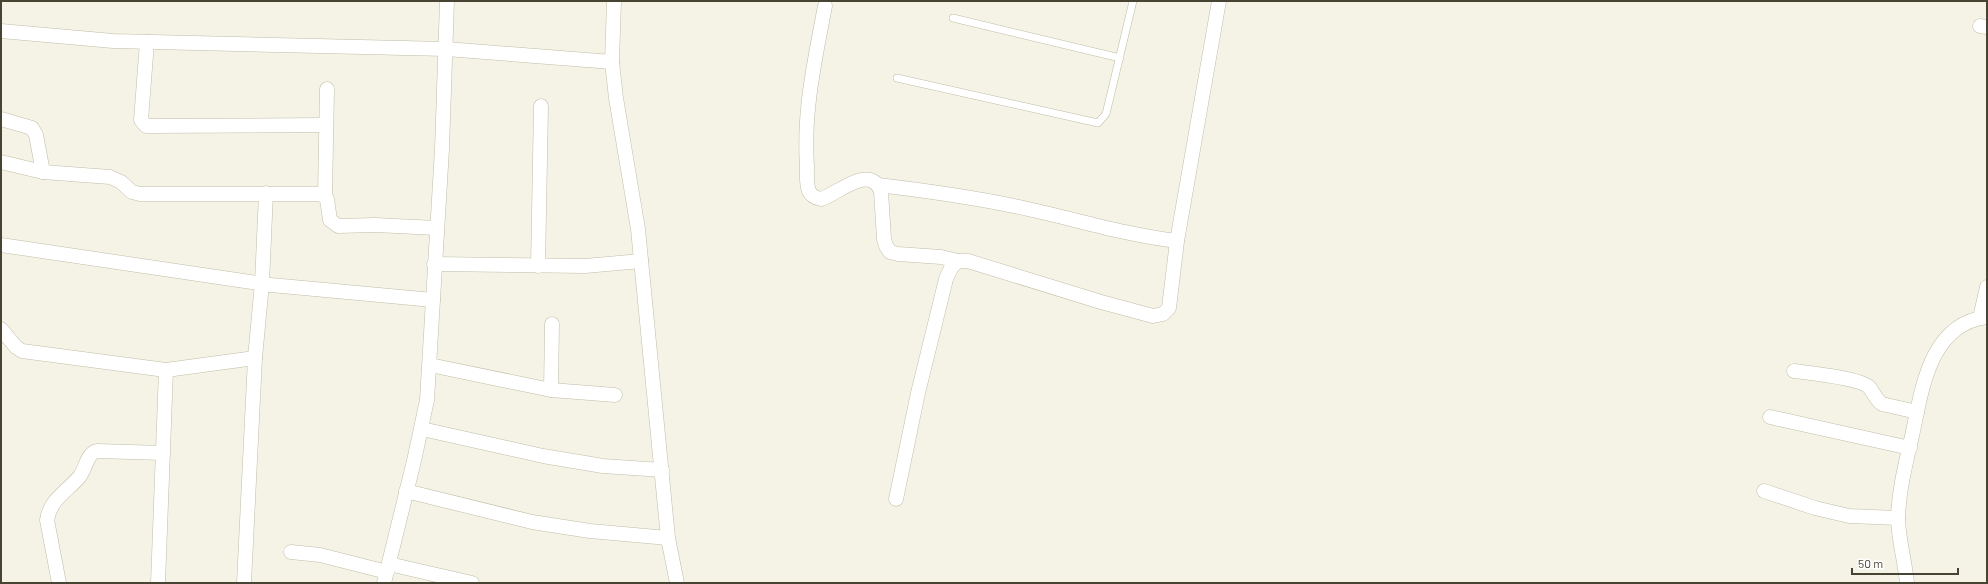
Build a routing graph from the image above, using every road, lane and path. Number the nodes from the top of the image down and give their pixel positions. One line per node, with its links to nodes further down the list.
1 (447, 1): 9 (street)
2 (614, 1): 11 (street)
3 (1133, 1): 10 (lane)
4 (1219, 1): 23 (street)
5 (825, 6): 19 (street)
6 (953, 18): 10 (lane)
7 (1, 31): 8 (street)
8 (147, 42): 9 (street); 16 (street)
9 (446, 49): 11 (street); 22 (street)
10 (1120, 58): 12 (lane)
11 (612, 62): 25 (street)
12 (897, 78)
13 (327, 89): 16 (street)
14 (541, 106): 28 (street)
15 (1, 119): 18 (street)
16 (326, 125): 21 (street)
17 (1, 162): 18 (street)
18 (43, 172): 20 (street)
19 (878, 185): 23 (street); 26 (street)
20 (266, 193): 21 (street); 29 (street)
21 (325, 195): 22 (street)
22 (437, 228): 27 (street)
23 (1177, 241): 26 (street)
24 (1, 245): 29 (street)
25 (641, 261): 28 (street); 46 (street)
26 (958, 261): 49 (street)
27 (434, 264): 28 (street); 31 (street)
28 (538, 266)
29 (262, 284): 31 (street); 35 (street)
30 (1987, 286): 32 (street)
31 (433, 300): 36 (street)
32 (1983, 318): 41 (street)
33 (552, 324): 39 (street)
34 (1, 329): 37 (street)
35 (255, 358): 37 (street); 56 (street)
36 (430, 365): 39 (street); 43 (street)
37 (166, 370): 45 (street)
38 (1794, 371): 41 (street)
39 (551, 390): 40 (street)
40 (615, 395)
41 (1917, 412): 44 (street)
42 (1770, 417): 44 (street)
43 (422, 429): 46 (street); 47 (street)
44 (1910, 448): 50 (street)
45 (163, 454): 54 (street); 55 (street)
46 (662, 470): 51 (street)
47 (406, 491): 51 (street); 53 (street)
48 (1764, 491): 50 (street)
49 (896, 499)
50 (1898, 518): 59 (street)
51 (668, 538): 58 (street)
52 (291, 552): 53 (street)
53 (387, 573): 57 (street)
54 (59, 583)
55 (158, 583)
56 (244, 583)
57 (472, 583)
58 (677, 583)
59 (1907, 583)

